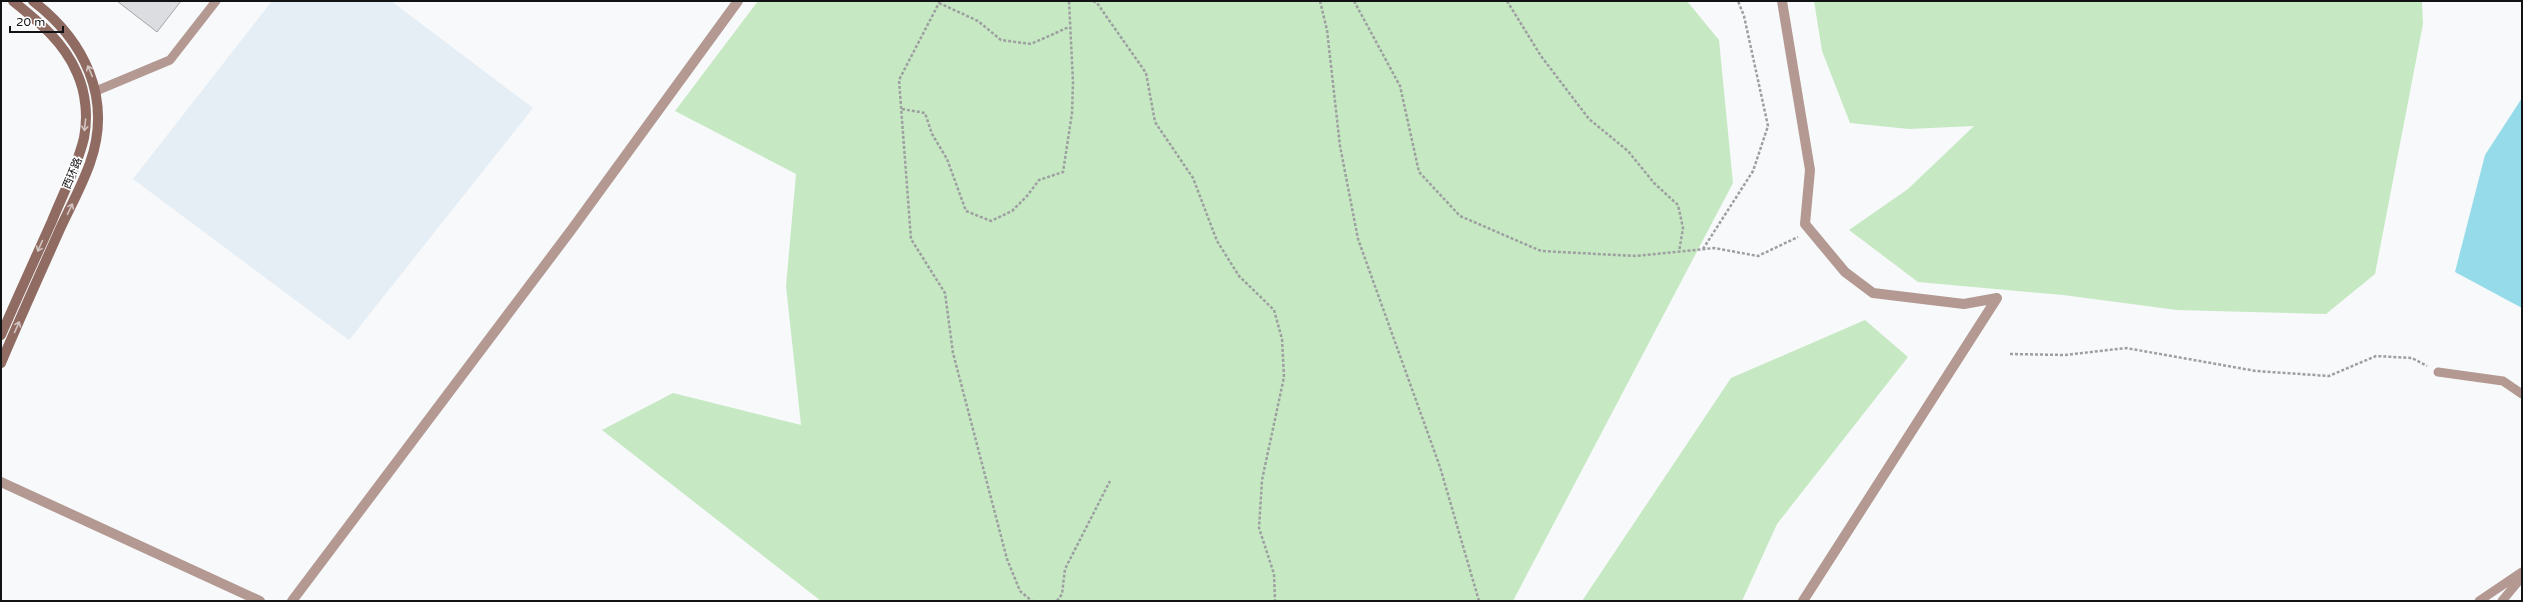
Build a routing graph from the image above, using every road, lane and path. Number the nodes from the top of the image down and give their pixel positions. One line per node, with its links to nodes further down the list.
1 (13, 1): 20 (main road, 西环路, one-way to 20)
2 (33, 1): 15 (main road, 西环路, one-way to 2)
3 (216, 1): 15 (lane)
4 (738, 1): 30 (street)
5 (1069, 1): 14 (path)
6 (1093, 1): 13 (path)
7 (1320, 1): 34 (path)
8 (1354, 1): 19 (path)
9 (1507, 1): 19 (path)
10 (1738, 1): 18 (path)
11 (1782, 1): 17 (street)
12 (940, 2): 14 (path); 16 (path)
13 (1097, 2): 33 (path)
14 (1069, 27): 16 (path)
15 (96, 90): 22 (main road, 西环路, one-way to 15)
16 (902, 109): 31 (path)
17 (1810, 230): 18 (path); 35 (street)
18 (1703, 250): 19 (path)
19 (1679, 252)
20 (1, 335)
21 (2010, 354): 23 (path)
22 (1, 363)
23 (2438, 372): 24 (lane)
24 (2522, 394)
25 (1, 482): 29 (street)
26 (1110, 482): 32 (path)
27 (2522, 572): 36 (lane)
28 (2522, 577): 37 (lane)
29 (260, 601)
30 (292, 601)
31 (1032, 601)
32 (1057, 601)
33 (1275, 601)
34 (1479, 601)
35 (1803, 601)
36 (2478, 601)
37 (2502, 601)

